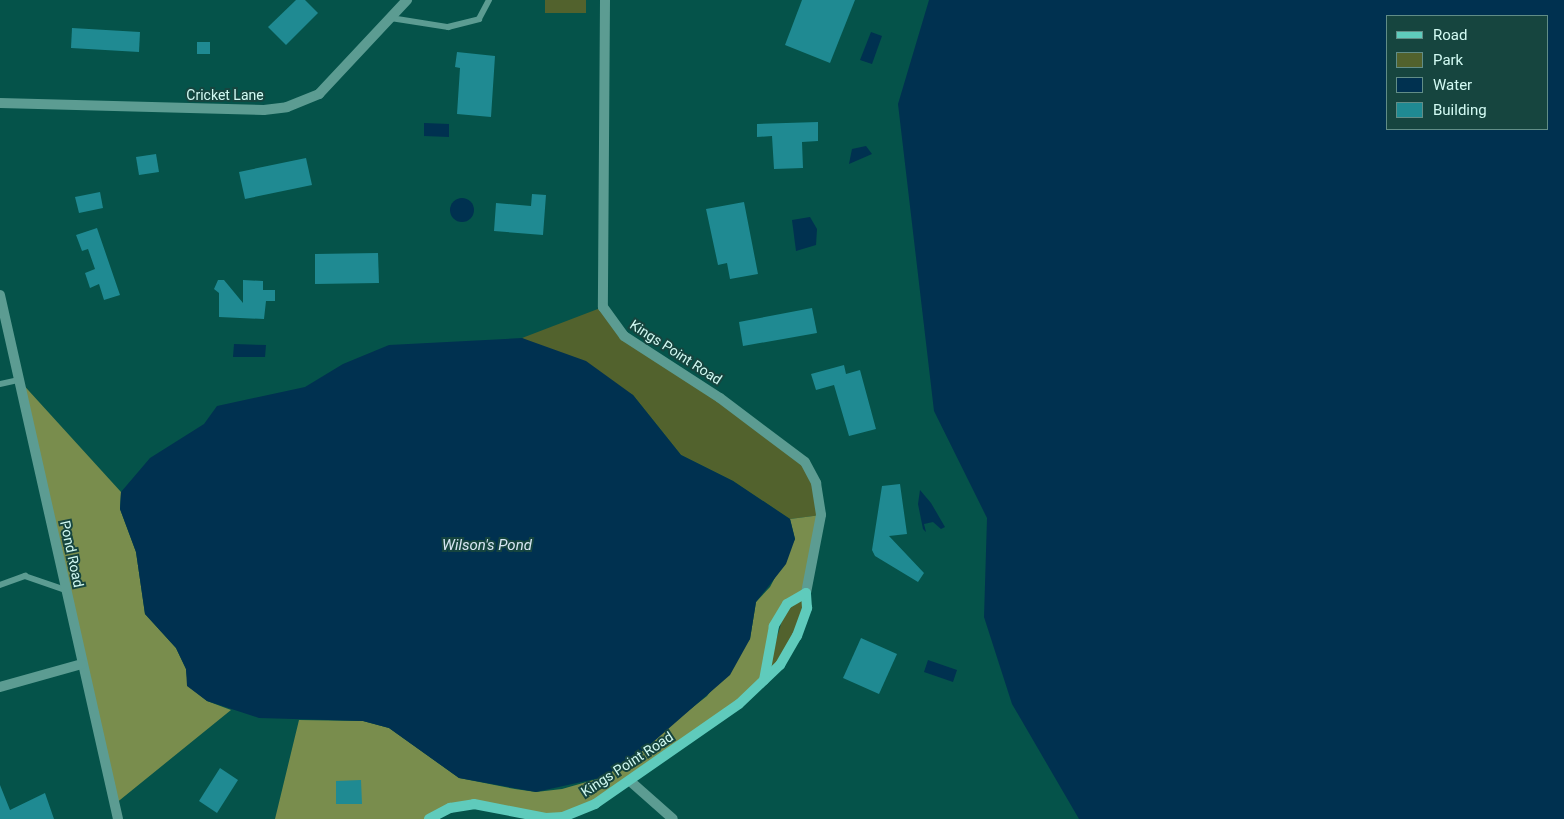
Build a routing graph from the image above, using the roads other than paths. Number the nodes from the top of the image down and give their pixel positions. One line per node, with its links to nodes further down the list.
1 (408, 0): 4 (street, Cricket Lane)
2 (489, 0): 4 (lane)
3 (605, 0): 11 (street, Kings Point Road)
4 (391, 18): 5 (street, Cricket Lane)
5 (0, 103)
6 (0, 295): 7 (street, Pond Road)
7 (19, 380): 8 (lane); 10 (street, Pond Road)
8 (0, 384)
9 (0, 585): 10 (lane)
10 (66, 590): 12 (street, Pond Road)
11 (806, 593): 13 (main road, Kings Point Road); 13 (main road)
12 (82, 664): 14 (street); 16 (street, Pond Road)
13 (764, 680): 15 (main road, Kings Point Road)
14 (0, 687)
15 (630, 781): 18 (main road, Kings Point Road); 19 (street)
16 (118, 819)
17 (429, 819): 18 (main road, Kings Point Road)
18 (546, 819)
19 (673, 819)

